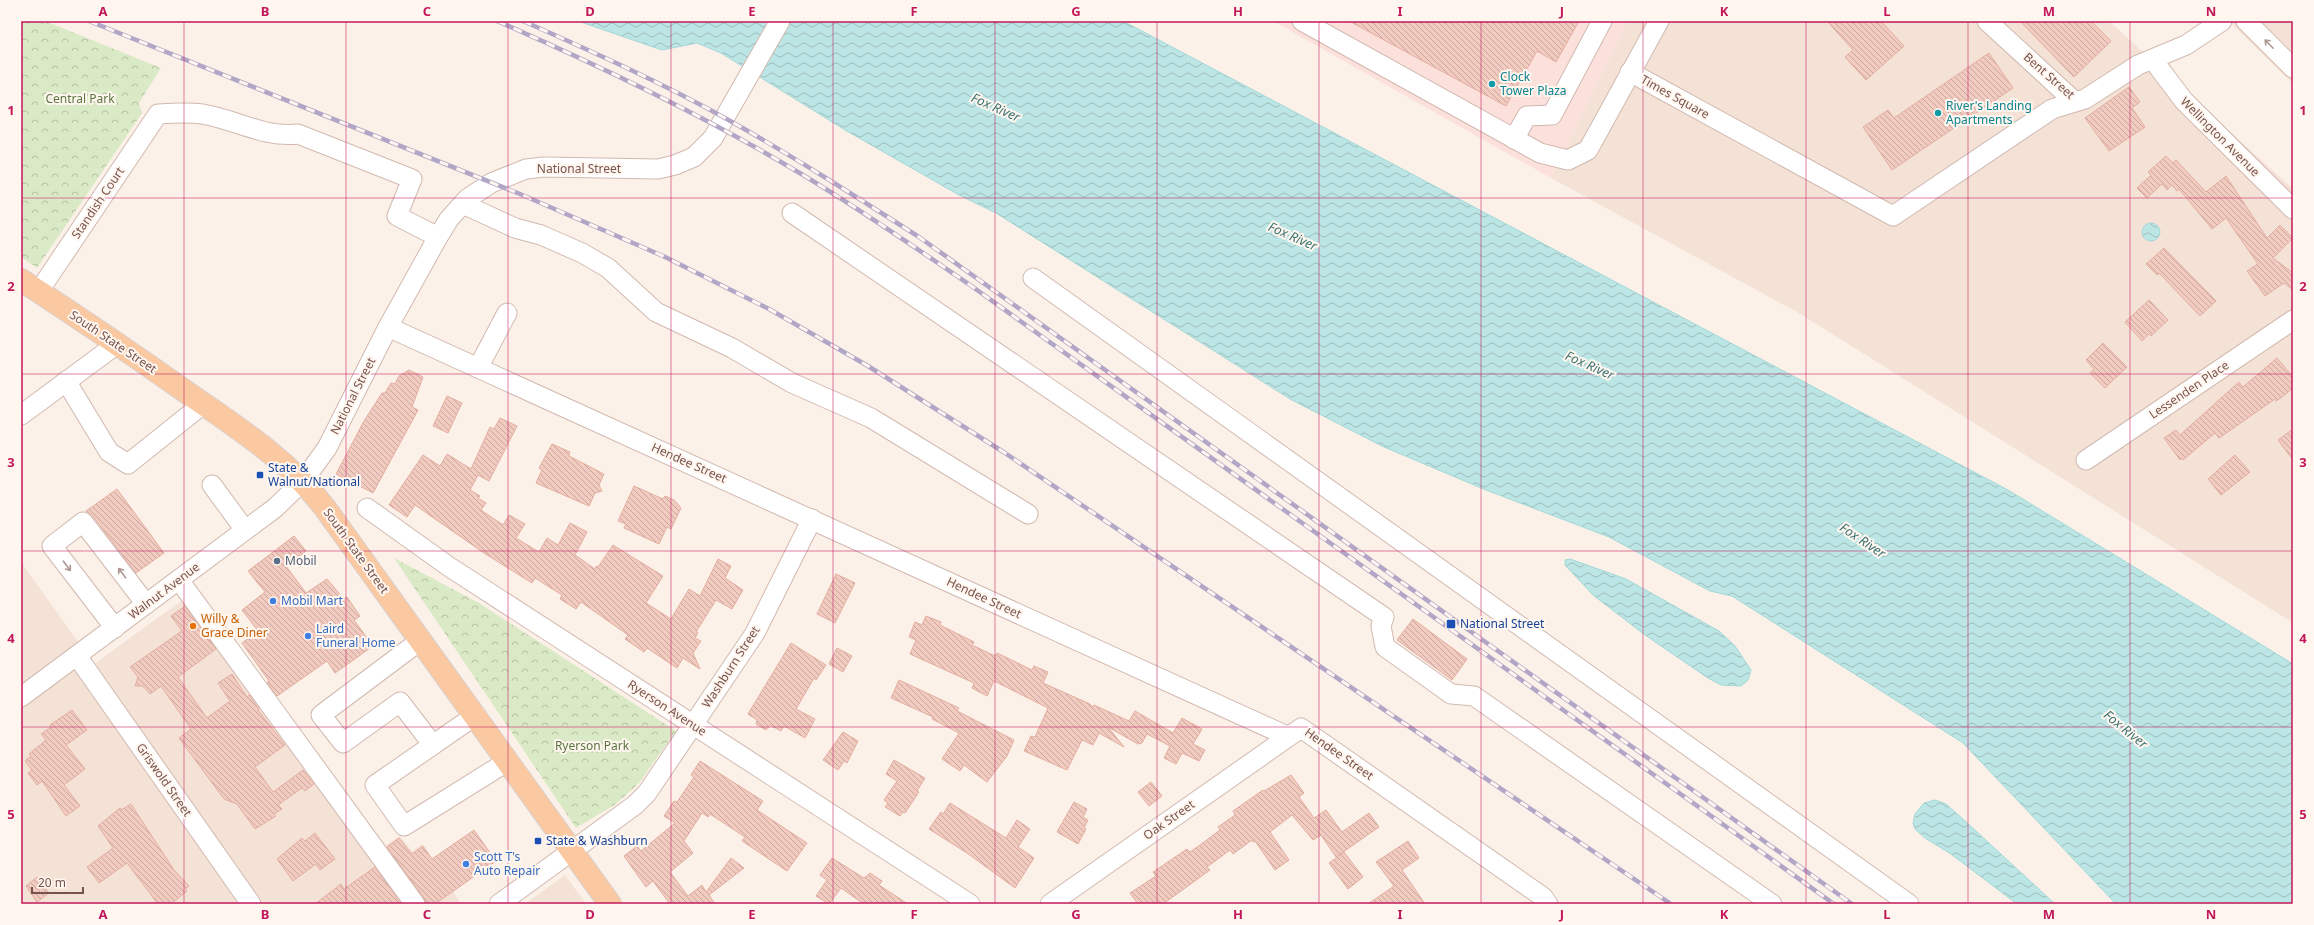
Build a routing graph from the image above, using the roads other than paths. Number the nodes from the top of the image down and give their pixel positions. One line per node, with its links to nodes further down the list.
1 (780, 21): 13 (street, National Street)
2 (1302, 21): 12 (street, Times Square)
3 (1602, 21): 12 (street)
4 (1659, 21): 10 (street)
5 (1987, 21): 11 (street, Bent Street)
6 (2222, 21): 8 (street, Bent Street)
7 (2246, 21): 9 (street, one-way to 7)
8 (2153, 60): 11 (street, Bent Street); 14 (street, Wellington Avenue)
9 (2293, 68)
10 (1630, 72): 11 (street, Times Square); 12 (street, Times Square)
11 (2074, 101)
12 (1514, 139)
13 (462, 204): 16 (street, National Street); 31 (street)
14 (2293, 209)
15 (792, 213): 53 (street)
16 (438, 236): 18 (street, Standish Court); 21 (street, National Street)
17 (1033, 278): 54 (street)
18 (30, 286): 22 (main road, South State Street)
19 (507, 313): 23 (street)
20 (2293, 320): 27 (street, Lessenden Place)
21 (388, 327): 23 (street, Hendee Street); 28 (street, National Street)
22 (117, 344): 24 (street); 25 (main road, South State Street)
23 (478, 368): 32 (street, Hendee Street)
24 (66, 381): 25 (street); 26 (street)
25 (203, 404): 28 (main road, South State Street)
26 (21, 415)
27 (2086, 460)
28 (303, 481): 33 (street, Walnut Avenue); 37 (main road, South State Street)
29 (212, 485): 33 (street)
30 (367, 508): 41 (street, Ryerson Avenue)
31 (1028, 514)
32 (812, 519): 41 (street, Washburn Street); 42 (street, Hendee Street)
33 (246, 530): 34 (street, Walnut Avenue)
34 (179, 580): 35 (street, Walnut Avenue); 48 (street)
35 (146, 604): 36 (street, Walnut Avenue); 36 (street, one-way to 36)
36 (115, 628): 38 (street, Walnut Avenue)
37 (421, 640): 40 (main road, South State Street); 43 (street)
38 (77, 656): 39 (street, Walnut Avenue); 47 (street, Griswold Street)
39 (21, 697)
40 (476, 715): 43 (street); 44 (main road, South State Street)
41 (694, 726): 45 (street, Washburn Street); 51 (street, Ryerson Avenue)
42 (1287, 736): 46 (street, Hendee Street); 52 (street, Oak Street)
43 (433, 745): 44 (street)
44 (508, 761): 45 (main road, South State Street)
45 (572, 849): 49 (street, Washburn Street); 50 (main road, South State Street)
46 (1541, 902)
47 (251, 904)
48 (414, 904)
49 (499, 904)
50 (610, 904)
51 (970, 904)
52 (1050, 904)
53 (1772, 904)
54 (1909, 904)

